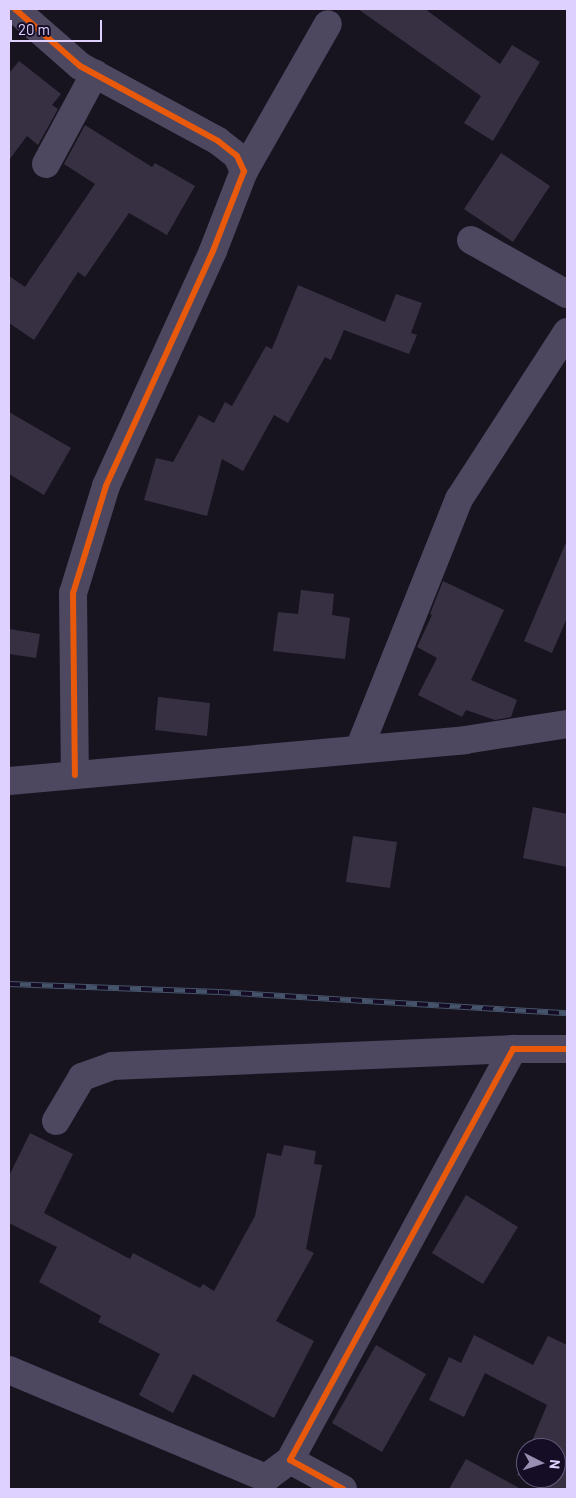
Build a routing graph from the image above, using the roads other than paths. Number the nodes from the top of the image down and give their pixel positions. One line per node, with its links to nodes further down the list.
1 (14, 9): 3 (street)
2 (328, 24): 5 (street)
3 (95, 73): 4 (street); 5 (street)
4 (46, 164)
5 (244, 171): 11 (street)
6 (471, 240): 7 (street)
7 (567, 294)
8 (567, 332): 10 (street)
9 (567, 724): 10 (street)
10 (359, 749): 11 (street)
11 (75, 775): 12 (street)
12 (11, 780)
13 (567, 1048): 14 (street)
14 (513, 1049): 15 (street); 17 (street)
15 (56, 1121)
16 (9, 1370): 17 (street)
17 (290, 1460): 18 (street)
18 (343, 1489)

